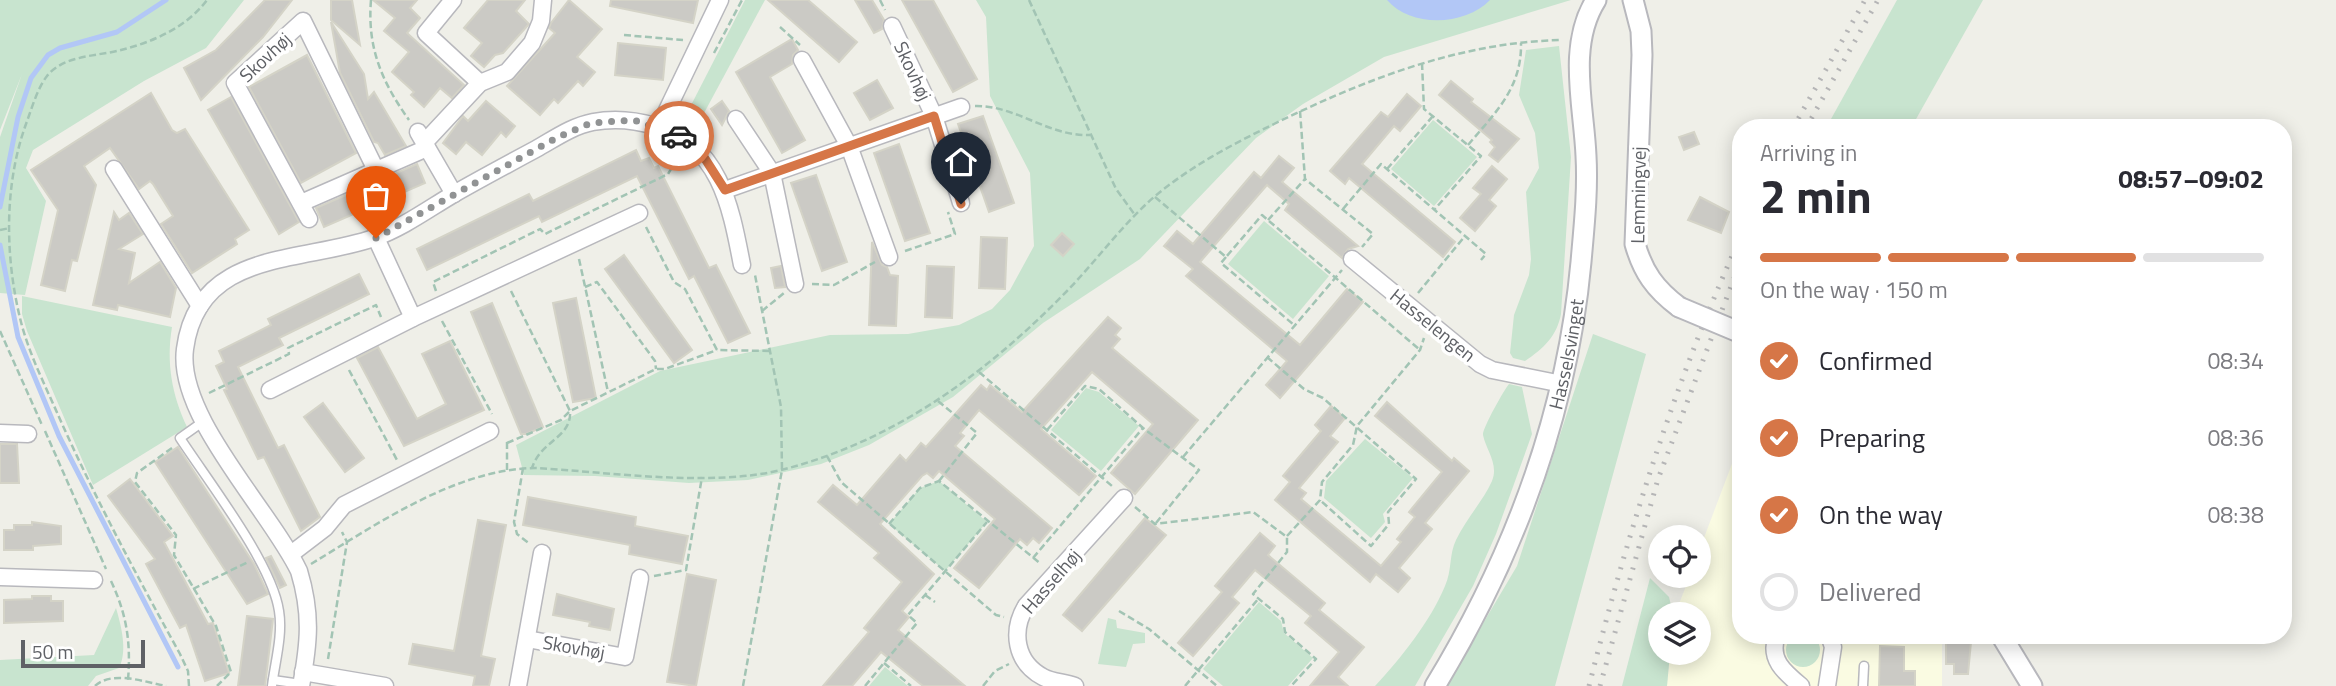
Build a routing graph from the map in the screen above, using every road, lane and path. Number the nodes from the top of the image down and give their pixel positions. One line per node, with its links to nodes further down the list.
1 (207, 0): 46 (path)
2 (371, 0): 25 (path)
3 (453, 0): 17 (street)
4 (543, 0): 17 (street)
5 (720, 0): 14 (street)
6 (1029, 0): 24 (path)
7 (1595, 0): 12 (street, Hasselsvinget)
8 (1633, 0): 66 (street, Lemmingvej, bridge)
9 (892, 26): 20 (street, Skovhøj)
10 (780, 27): 15 (path)
11 (624, 35): 14 (path)
12 (1581, 40): 13 (path); 75 (street, Hasselsvinget)
13 (1521, 43): 16 (path); 27 (path)
14 (698, 47): 23 (street)
15 (802, 60): 28 (street)
16 (1422, 63): 19 (path); 21 (path)
17 (480, 83): 25 (street)
18 (961, 107): 20 (street, Skovhøj); 24 (path)
19 (1300, 111): 33 (path); 37 (path)
20 (934, 116): 28 (street, Skovhøj); 39 (street, Skovhøj)
21 (1433, 116): 27 (path); 31 (path)
22 (736, 119): 32 (street)
23 (659, 127): 26 (street); 35 (street)
24 (1090, 135): 43 (path)
25 (423, 141): 30 (street); 35 (street)
26 (688, 142): 34 (street); 36 (path)
27 (1468, 145): 41 (path)
28 (849, 146): 32 (street, Skovhøj); 51 (street)
29 (114, 169): 61 (street)
30 (376, 170): 38 (street); 38 (street, Skovhøj)
31 (1387, 170): 40 (path); 41 (path)
32 (772, 173): 34 (street, Skovhøj); 58 (street)
33 (1306, 179): 40 (path); 45 (path)
34 (725, 190): 55 (street)
35 (454, 194): 49 (street)
36 (628, 194): 42 (path); 62 (path)
37 (1155, 197): 43 (path); 52 (path)
38 (302, 203): 44 (street, Skovhøj)
39 (961, 204): 51 (path)
40 (1343, 209): 53 (path)
41 (1434, 209): 48 (path)
42 (639, 213): 50 (street); 69 (path)
43 (1135, 215): 74 (path)
44 (309, 219)
45 (1268, 220): 52 (path); 57 (path)
46 (10, 228): 47 (path); 138 (path)
47 (0, 229)
48 (1465, 236): 54 (path); 60 (path)
49 (376, 238): 61 (street); 64 (street)
50 (575, 243): 56 (street); 59 (path)
51 (889, 257): 58 (path)
52 (1226, 257): 65 (path)
53 (1352, 259): 57 (path); 60 (street, Hasselengen)
54 (1481, 260)
55 (748, 266): 63 (path)
56 (503, 276): 62 (street); 80 (path)
57 (1336, 277): 65 (path); 82 (path)
58 (795, 284): 63 (path)
59 (585, 287): 73 (path); 77 (path)
60 (1408, 305): 75 (street, Hasselengen)
61 (200, 306): 78 (street)
62 (439, 306): 64 (street); 83 (path)
63 (762, 311): 70 (path)
64 (413, 318): 67 (street)
65 (1294, 326): 72 (path)
66 (1732, 329)
67 (388, 330): 71 (street); 78 (path)
68 (0, 331): 133 (path)
69 (717, 350): 70 (path); 73 (path)
70 (770, 351): 95 (path)
71 (341, 354): 76 (street); 96 (path)
72 (1267, 357): 82 (path); 91 (path)
73 (656, 369): 77 (path)
74 (979, 372): 79 (path); 85 (path)
75 (1562, 384): 150 (street, Hasselsvinget)
76 (270, 390)
77 (608, 392): 80 (path)
78 (193, 401): 81 (street)
79 (938, 401): 90 (path); 99 (path)
80 (570, 411): 89 (path); 93 (path)
81 (204, 421): 88 (lane); 109 (street)
82 (1357, 426): 101 (path); 101 (path)
83 (496, 428): 89 (path); 96 (street)
84 (1143, 428): 85 (path); 91 (path); 98 (path)
85 (1047, 430): 98 (path)
86 (0, 433): 87 (street)
87 (28, 434)
88 (180, 438): 110 (lane); 118 (path)
89 (508, 443): 94 (path)
90 (827, 456): 95 (path); 104 (path)
91 (1183, 457): 105 (path)
92 (523, 468): 93 (path); 94 (path); 108 (path)
93 (532, 468): 97 (path)
94 (508, 470): 107 (path)
95 (782, 470): 97 (path); 142 (path)
96 (404, 474): 102 (street)
97 (702, 477): 116 (path)
98 (1101, 477): 100 (path); 111 (path)
99 (939, 481): 103 (path); 104 (path)
100 (1124, 498): 105 (path); 114 (street, Hasselhøj)
101 (1320, 500): 106 (path)
102 (333, 515): 107 (path); 109 (street)
103 (987, 522): 111 (path); 113 (path)
104 (889, 524): 113 (path)
105 (1155, 524): 106 (path)
106 (1287, 537): 120 (path)
107 (347, 542): 112 (path); 132 (path)
108 (542, 552): 124 (street, Skovhøj)
109 (291, 554): 112 (street)
110 (258, 558): 118 (path); 135 (lane)
111 (1033, 558): 114 (path)
112 (299, 571): 134 (street)
113 (945, 571): 119 (path); 123 (path)
114 (1055, 575): 123 (street, Hasselhøj)
115 (0, 578): 117 (street)
116 (640, 578): 124 (street, Skovhøj)
117 (94, 580)
118 (193, 589): 139 (path)
119 (925, 595): 121 (path); 129 (path)
120 (1259, 598): 131 (path); 149 (path)
121 (935, 602)
122 (1119, 611): 131 (path)
123 (1017, 621): 128 (street, Hasselhøj)
124 (527, 639): 141 (street, Skovhøj)
125 (1775, 644): 151 (street)
126 (1832, 644): 152 (street)
127 (2006, 644): 154 (street)
128 (1021, 657): 145 (path); 146 (street)
129 (884, 663): 143 (path); 144 (path)
130 (1864, 666): 153 (lane)
131 (1199, 670): 147 (path); 148 (path)
132 (325, 676): 134 (street); 140 (street)
133 (128, 680): 136 (path); 137 (path)
134 (302, 681): 135 (lane)
135 (272, 683)
136 (95, 686)
137 (166, 686)
138 (189, 686)
139 (217, 686)
140 (385, 686)
141 (519, 686)
142 (743, 686)
143 (865, 686)
144 (911, 686)
145 (982, 686)
146 (1075, 686)
147 (1185, 686)
148 (1217, 686)
149 (1291, 686)
150 (1435, 686)
151 (1801, 686)
152 (1827, 686)
153 (1863, 686)
154 (2032, 686)

